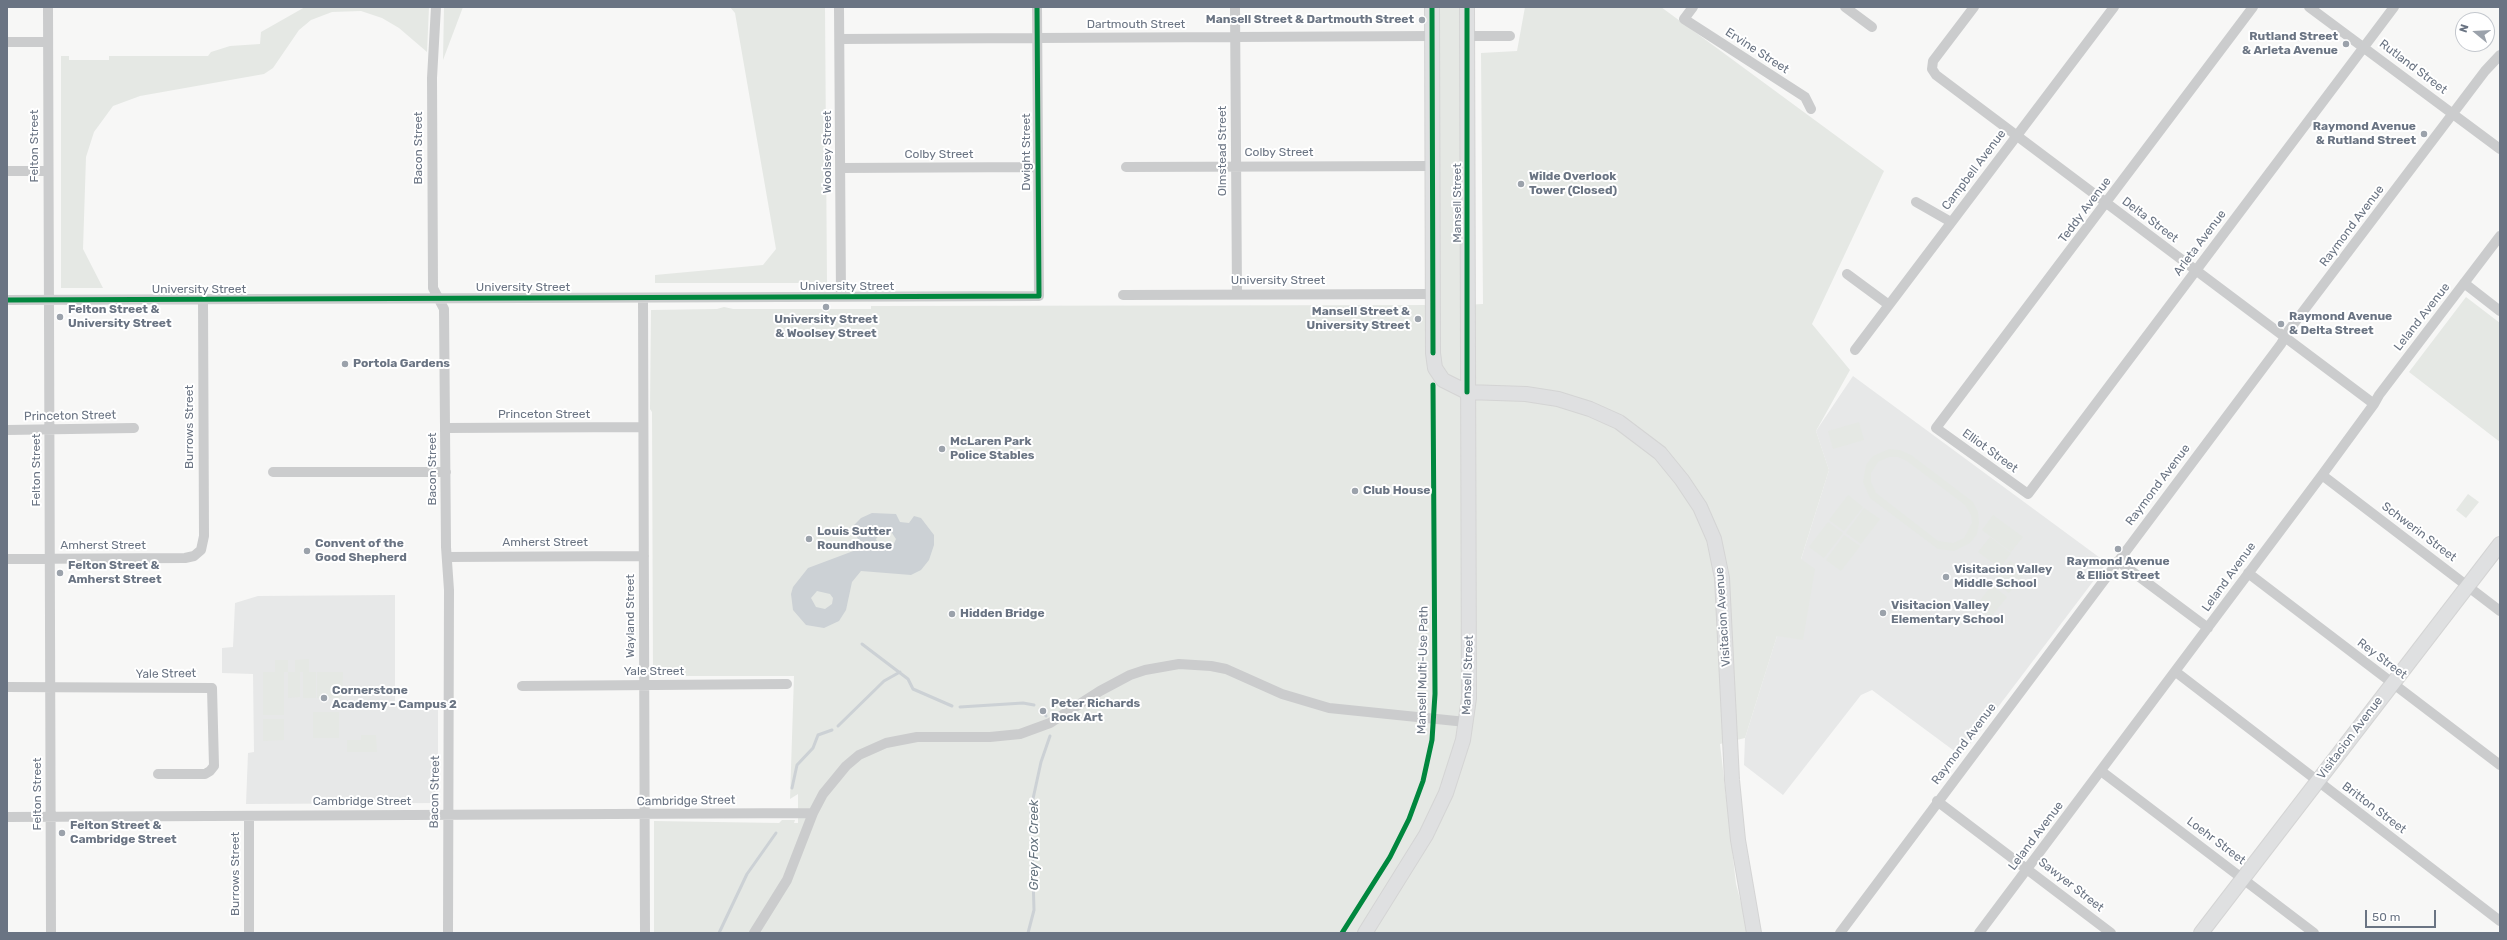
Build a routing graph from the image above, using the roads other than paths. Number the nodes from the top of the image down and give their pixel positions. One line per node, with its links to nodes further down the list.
1 (48, 7): 23 (street, Felton Street)
2 (436, 7): 50 (street, Bacon Street)
3 (840, 7): 20 (street, Woolsey Street)
4 (1037, 7): 21 (street, Dwight Street)
5 (1235, 7): 19 (street, Olmstead Street)
6 (1432, 7): 16 (street, Mansell Street)
7 (1468, 7): 17 (street, Mansell Street)
8 (1693, 7): 26 (street, Ervine Street)
9 (1845, 7): 15 (street)
10 (1974, 7): 28 (street, Delta Street)
11 (2114, 7): 28 (street, Campbell Avenue)
12 (2253, 7): 38 (street, Teddy Avenue)
13 (2309, 7): 24 (street, Rutland Street)
14 (2394, 7): 24 (street, Arleta Avenue)
15 (1872, 27)
16 (1432, 36): 19 (street, Dartmouth Street); 31 (street, Mansell Street)
17 (1468, 36): 18 (street); 58 (street, Mansell Street)
18 (1510, 36)
19 (1235, 37): 21 (street, Dartmouth Street); 30 (street, Olmstead Street)
20 (840, 39): 21 (street, Dartmouth Street); 33 (street, Woolsey Street)
21 (1037, 39): 34 (street, Dwight Street)
22 (7, 42): 23 (street)
23 (48, 42): 36 (street, Felton Street)
24 (2364, 47): 27 (street, Rutland Street); 41 (street, Arleta Avenue)
25 (2500, 55): 27 (street, Raymond Avenue)
26 (1811, 109)
27 (2453, 114): 29 (street, Rutland Street); 56 (street, Raymond Avenue)
28 (2016, 136): 38 (street, Delta Street); 39 (street, Campbell Avenue)
29 (2500, 149)
30 (1236, 166): 31 (street, Colby Street); 32 (street, Colby Street); 44 (street, Olmstead Street)
31 (1433, 166): 45 (street, Mansell Street)
32 (1126, 167)
33 (841, 168): 34 (street, Colby Street); 49 (street, Woolsey Street)
34 (1037, 168): 47 (street, Dwight Street)
35 (7, 171): 36 (street)
36 (48, 171): 52 (street, Felton Street)
37 (1916, 202): 39 (street)
38 (2106, 203): 41 (street, Delta Street); 63 (street, Teddy Avenue)
39 (1950, 222): 54 (street, Campbell Avenue)
40 (2500, 236): 43 (street, Leland Avenue)
41 (2196, 271): 56 (street, Delta Street); 69 (street, Arleta Avenue)
42 (1847, 274): 54 (street)
43 (2464, 283): 55 (street); 59 (street, Leland Avenue)
44 (1237, 294): 45 (street, University Street); 46 (street, University Street)
45 (1433, 294): 58 (street, Mansell Street)
46 (1123, 295)
47 (1039, 296): 49 (street, University Street)
48 (643, 298): 49 (street, University Street); 50 (street, University Street); 60 (street, Wayland Street)
49 (841, 298)
50 (438, 299): 53 (street, University Street); 62 (street, Bacon Street)
51 (7, 300): 52 (street, University Street)
52 (50, 300): 53 (street, University Street); 65 (street, Felton Street)
53 (203, 300): 71 (street, Burrows Street)
54 (1889, 305): 57 (street, Campbell Avenue)
55 (2500, 311)
56 (2284, 336): 59 (street, Delta Street); 76 (street, Raymond Avenue)
57 (1855, 350)
58 (1467, 392): 88 (street, Mansell Street); 109 (street, Visitacion Avenue)
59 (2374, 404): 68 (street, Leland Avenue)
60 (643, 427): 62 (street, Princeton Street); 72 (street, Wayland Street)
61 (134, 428): 65 (street, Princeton Street)
62 (446, 428): 67 (street, Bacon Street)
63 (1936, 428): 69 (street, Elliot Street)
64 (7, 430): 65 (street, Princeton Street)
65 (49, 430): 75 (street, Felton Street)
66 (273, 472): 67 (street)
67 (446, 472): 73 (street, Bacon Street)
68 (2322, 475): 77 (street, Leland Avenue); 78 (street, Schwerin Street)
69 (2028, 494)
70 (2500, 544): 78 (street, Visitacion Avenue)
71 (198, 554): 75 (street, Amherst Street)
72 (644, 556): 73 (street, Amherst Street); 85 (street, Wayland Street)
73 (447, 557): 96 (street, Bacon Street)
74 (7, 559): 75 (street, Amherst Street)
75 (50, 559): 87 (street, Felton Street)
76 (2118, 561): 80 (street); 93 (street, Raymond Avenue)
77 (2248, 573): 80 (street, Leland Avenue); 82 (street, Rey Street)
78 (2468, 586): 79 (street, Schwerin Street); 82 (street, Visitacion Avenue)
79 (2500, 611)
80 (2208, 628): 81 (street, Leland Avenue)
81 (2176, 672): 90 (street, Leland Avenue); 92 (street, Britton Street)
82 (2392, 683): 89 (street, Rey Street); 92 (street, Visitacion Avenue)
83 (788, 684): 85 (street, Yale Street)
84 (522, 686): 85 (street, Yale Street)
85 (644, 686): 95 (street, Wayland Street)
86 (7, 687): 87 (street, Yale Street)
87 (50, 687): 91 (street, Yale Street); 99 (street, Felton Street)
88 (1466, 722): 94 (street); 108 (street, Mansell Street)
89 (2500, 765)
90 (2102, 771): 100 (street, Leland Avenue); 101 (street, Loehr Street)
91 (158, 774)
92 (2318, 782): 101 (street, Visitacion Avenue); 102 (street, Britton Street)
93 (1937, 801): 100 (street, Sawyer Street); 110 (street, Raymond Avenue)
94 (813, 813): 95 (street, Cambridge Street); 107 (street)
95 (645, 814): 96 (street, Cambridge Street); 106 (street, Wayland Street)
96 (448, 815): 97 (street, Cambridge Street); 105 (street, Bacon Street)
97 (249, 816): 99 (street, Cambridge Street); 104 (street, Burrows Street)
98 (7, 817): 99 (street, Cambridge Street)
99 (51, 817): 103 (street, Felton Street)
100 (2028, 869): 111 (street, Leland Avenue); 112 (street, Sawyer Street)
101 (2243, 879): 113 (street, Visitacion Avenue); 114 (street, Loehr Street)
102 (2500, 921)
103 (52, 933)
104 (249, 933)
105 (448, 933)
106 (645, 933)
107 (754, 933)
108 (1364, 933)
109 (1754, 933)
110 (1840, 933)
111 (1979, 933)
112 (2111, 933)
113 (2201, 933)
114 (2314, 933)

